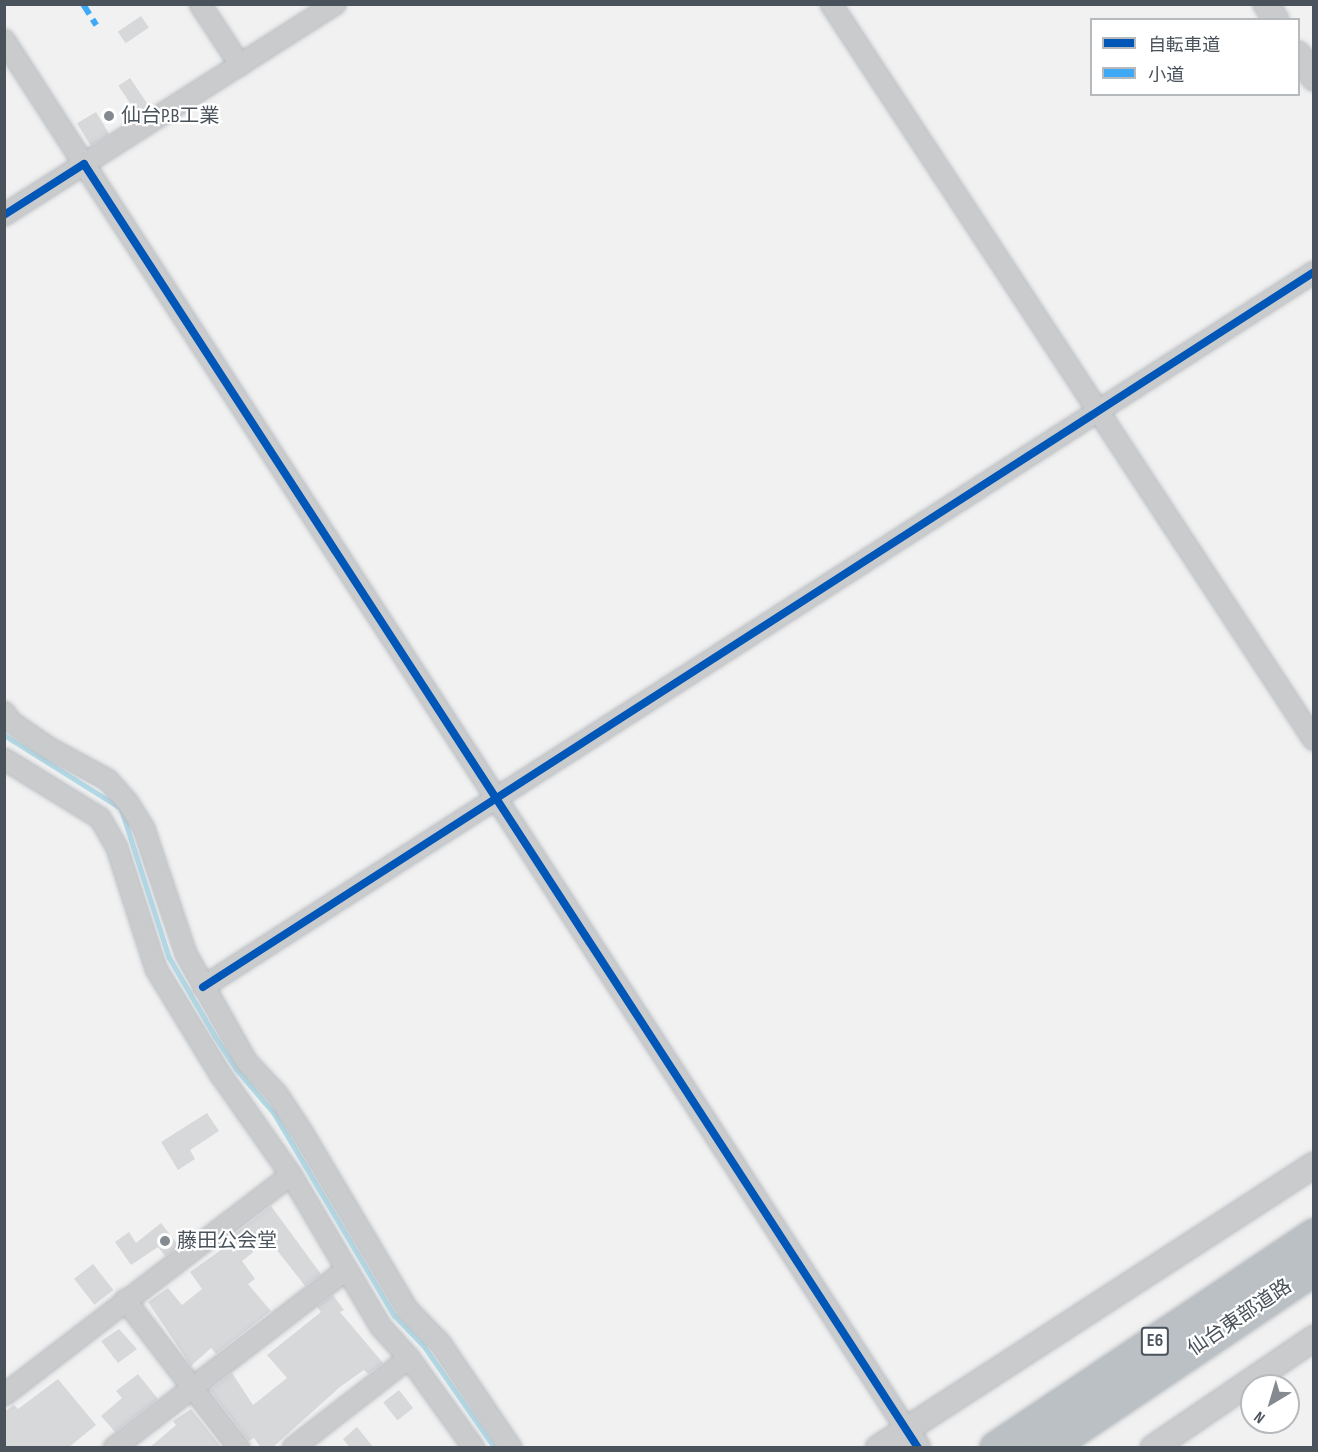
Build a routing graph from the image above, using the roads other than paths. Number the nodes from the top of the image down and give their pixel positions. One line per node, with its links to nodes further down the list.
1 (200, 4): 8 (street)
2 (335, 4): 8 (street)
3 (831, 4): 13 (street)
4 (1266, 4): 5 (street)
5 (1275, 18)
6 (4, 40): 10 (street)
7 (1300, 56): 9 (street)
8 (240, 65): 10 (street)
9 (1314, 78)
10 (84, 164): 11 (street); 17 (street)
11 (4, 215)
12 (1314, 272): 13 (street)
13 (1096, 409): 15 (street); 17 (street)
14 (4, 712): 18 (street)
15 (1314, 740)
16 (4, 759): 20 (street)
17 (495, 797): 18 (street); 29 (street)
18 (203, 987): 34 (street)
19 (1314, 1165): 29 (street)
20 (291, 1175): 23 (street); 24 (street)
21 (1314, 1235): 36 (highway, 仙台東部道路 / E6)
22 (1314, 1268): 37 (highway, 仙台東部道路 / E6)
23 (346, 1270): 26 (street); 27 (street)
24 (125, 1300): 27 (street); 28 (street)
25 (1314, 1338): 38 (street)
26 (410, 1358): 32 (street); 33 (street)
27 (194, 1386): 30 (street); 31 (street)
28 (4, 1395)
29 (912, 1438): 35 (street)
30 (114, 1448)
31 (239, 1448)
32 (293, 1448)
33 (474, 1448)
34 (511, 1448)
35 (878, 1448)
36 (996, 1448)
37 (1046, 1448)
38 (1153, 1448)

